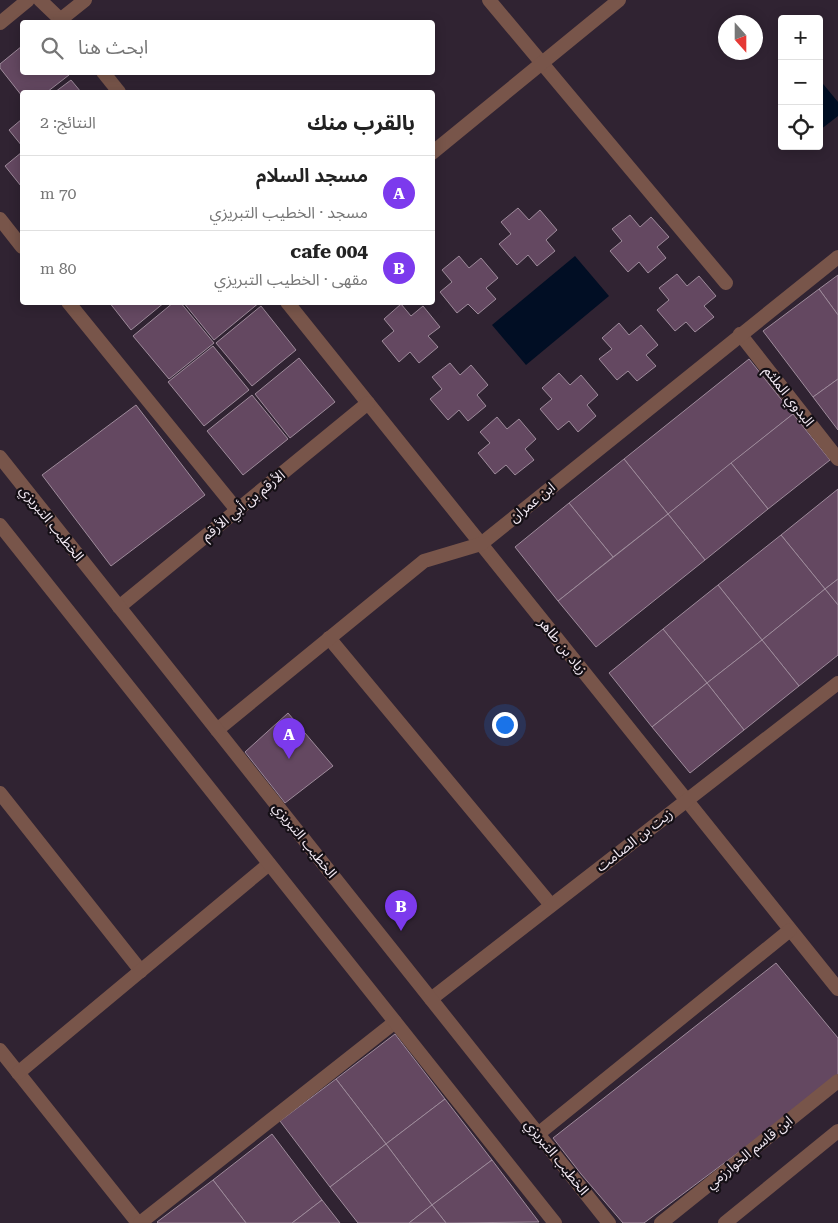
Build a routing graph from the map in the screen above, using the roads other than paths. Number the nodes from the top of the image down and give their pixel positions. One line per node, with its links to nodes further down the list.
1 (28, 0): 8 (street)
2 (40, 0): 6 (street)
3 (84, 0): 7 (street)
4 (489, 0): 9 (street)
5 (619, 0): 9 (street)
6 (61, 20)
7 (63, 20)
8 (0, 23)
9 (542, 62): 12 (street); 16 (street)
10 (105, 75): 11 (street)
11 (117, 90)
12 (435, 151)
13 (0, 219): 14 (street)
14 (20, 244)
15 (838, 257): 19 (street, ابن عمران)
16 (726, 283)
17 (70, 305): 23 (street)
18 (289, 305): 20 (street, زياد بن طاهر)
19 (740, 334): 22 (street, البدوي الملثم); 25 (street, ابن عمران)
20 (368, 403): 23 (street, الأرقم بن أبي الأرقم); 25 (street, زياد بن طاهر)
21 (0, 458): 26 (street, الخطيب التبريزي)
22 (838, 458)
23 (237, 510): 26 (street, الأرقم بن أبي الأرقم)
24 (0, 525): 32 (street)
25 (481, 544): 27 (street, ابن عمران); 31 (street, زياد بن طاهر)
26 (119, 608): 29 (street, الخطيب التبريزي)
27 (329, 638): 29 (street, ابن عمران); 33 (street)
28 (838, 683): 31 (street, زيت بن الصامت)
29 (217, 730): 37 (street, الخطيب التبريزي)
30 (0, 793): 35 (street)
31 (686, 800): 33 (street, زيت بن الصامت); 34 (street, زياد بن طاهر)
32 (270, 864): 35 (street); 38 (street)
33 (551, 905): 37 (street, زيت بن الصامت)
34 (790, 930): 36 (street, زياد بن طاهر); 43 (street)
35 (141, 971): 40 (street)
36 (838, 989)
37 (431, 998): 43 (street, الخطيب التبريزي)
38 (395, 1022): 44 (street); 45 (street)
39 (0, 1050): 40 (street)
40 (18, 1073): 44 (street)
41 (838, 1081): 47 (street, ابن قاسم الخوارزمي)
42 (838, 1132): 48 (street)
43 (538, 1134): 46 (street, الخطيب التبريزي)
44 (139, 1223)
45 (555, 1223)
46 (610, 1223)
47 (661, 1223)
48 (725, 1223)

